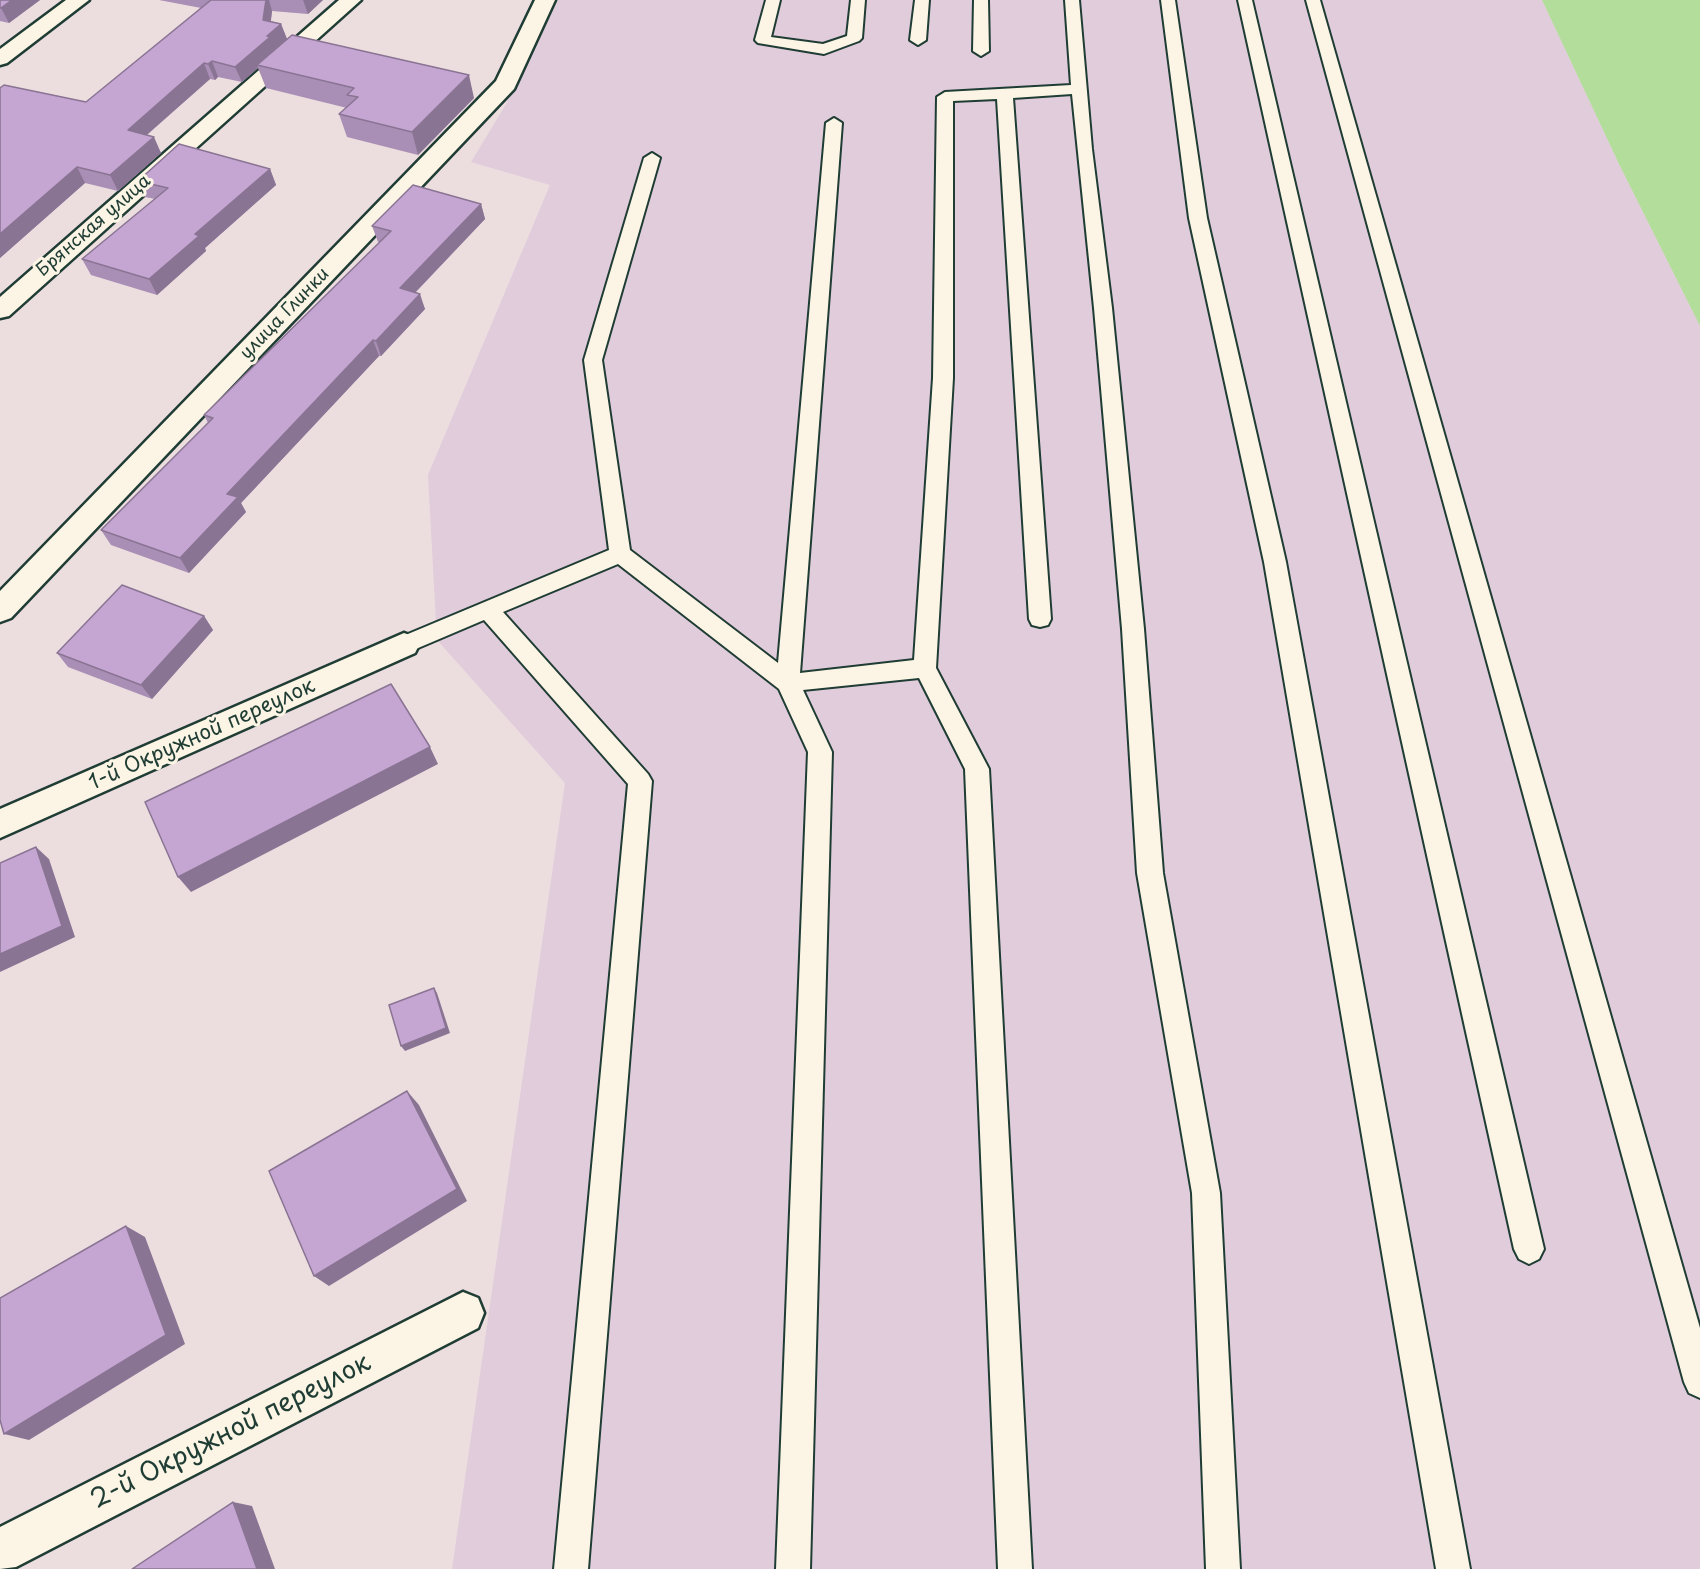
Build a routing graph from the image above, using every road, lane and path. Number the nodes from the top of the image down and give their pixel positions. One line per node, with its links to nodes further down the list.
1 (79, 0): 14 (street)
2 (351, 0): 19 (street, Брянская улица)
3 (545, 0): 21 (street, улица Глинки)
4 (773, 0): 5 (lane)
5 (858, 0)
6 (922, 0): 12 (lane)
7 (981, 0): 13 (lane)
8 (1072, 0): 15 (lane)
9 (1168, 0): 36 (lane)
10 (1245, 0): 28 (lane)
11 (1313, 0): 30 (lane)
12 (918, 40)
13 (981, 51)
14 (0, 59)
15 (1080, 89): 16 (lane); 35 (lane)
16 (1005, 93): 23 (lane); 25 (lane)
17 (834, 123): 26 (lane)
18 (652, 158): 20 (lane)
19 (0, 310)
20 (620, 555): 22 (lane); 26 (lane)
21 (0, 610)
22 (488, 610): 24 (lane); 32 (lane)
23 (1040, 619)
24 (404, 645): 27 (street, 1-й Окружной переулок)
25 (925, 668): 26 (lane); 34 (lane)
26 (788, 683): 33 (lane)
27 (0, 824)
28 (1529, 1249)
29 (463, 1313): 31 (street, 2-й Окружной переулок)
30 (1700, 1382)
31 (0, 1551)
32 (571, 1569)
33 (793, 1569)
34 (1014, 1569)
35 (1223, 1569)
36 (1453, 1569)

